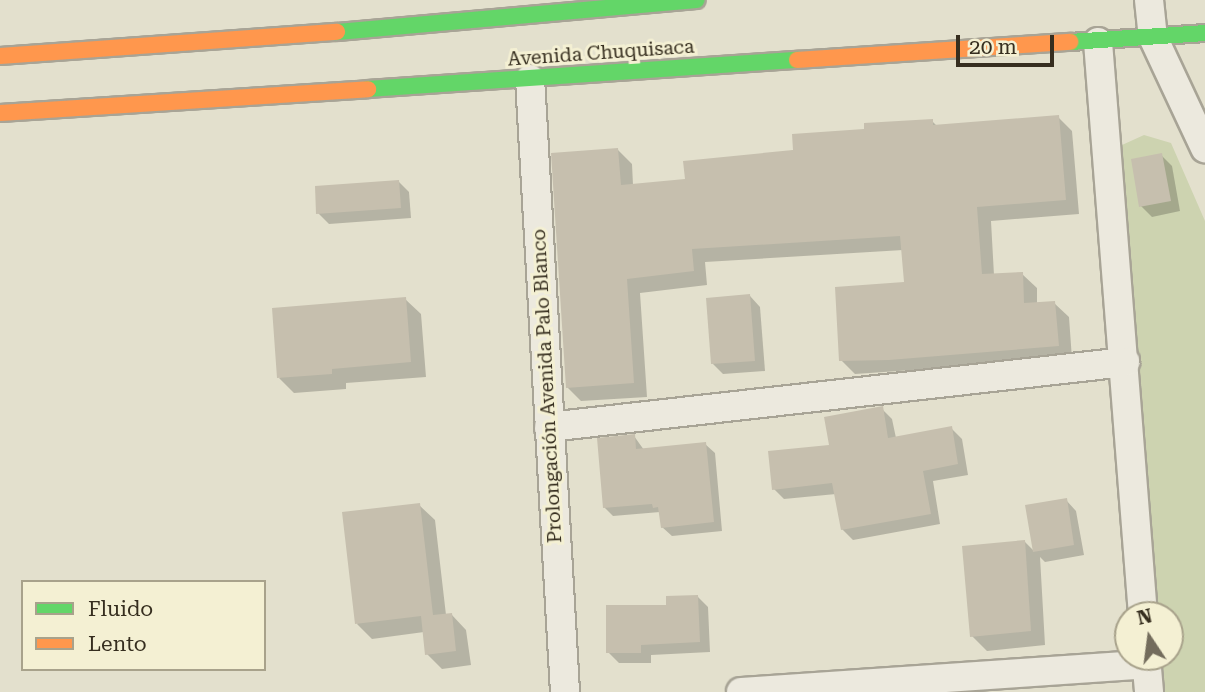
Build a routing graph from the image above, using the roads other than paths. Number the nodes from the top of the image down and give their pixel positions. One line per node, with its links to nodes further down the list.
1 (697, 0): 6 (main road)
2 (1149, 0): 4 (street)
3 (1205, 33): 4 (main road, Avenida Chuquisaca)
4 (1153, 37): 5 (main road, Avenida Chuquisaca); 9 (street)
5 (1098, 42): 7 (main road, Avenida Chuquisaca); 10 (street)
6 (0, 56)
7 (530, 79): 8 (main road, Avenida Chuquisaca); 11 (street, Prolongación Avenida Palo Blanco)
8 (0, 113)
9 (1205, 148)
10 (1125, 362): 11 (street); 12 (street)
11 (549, 427): 15 (street, Prolongación Avenida Palo Blanco)
12 (1142, 601)
13 (1114, 663): 16 (street)
14 (1147, 671): 17 (street)
15 (565, 692)
16 (741, 692)
17 (1149, 692)

